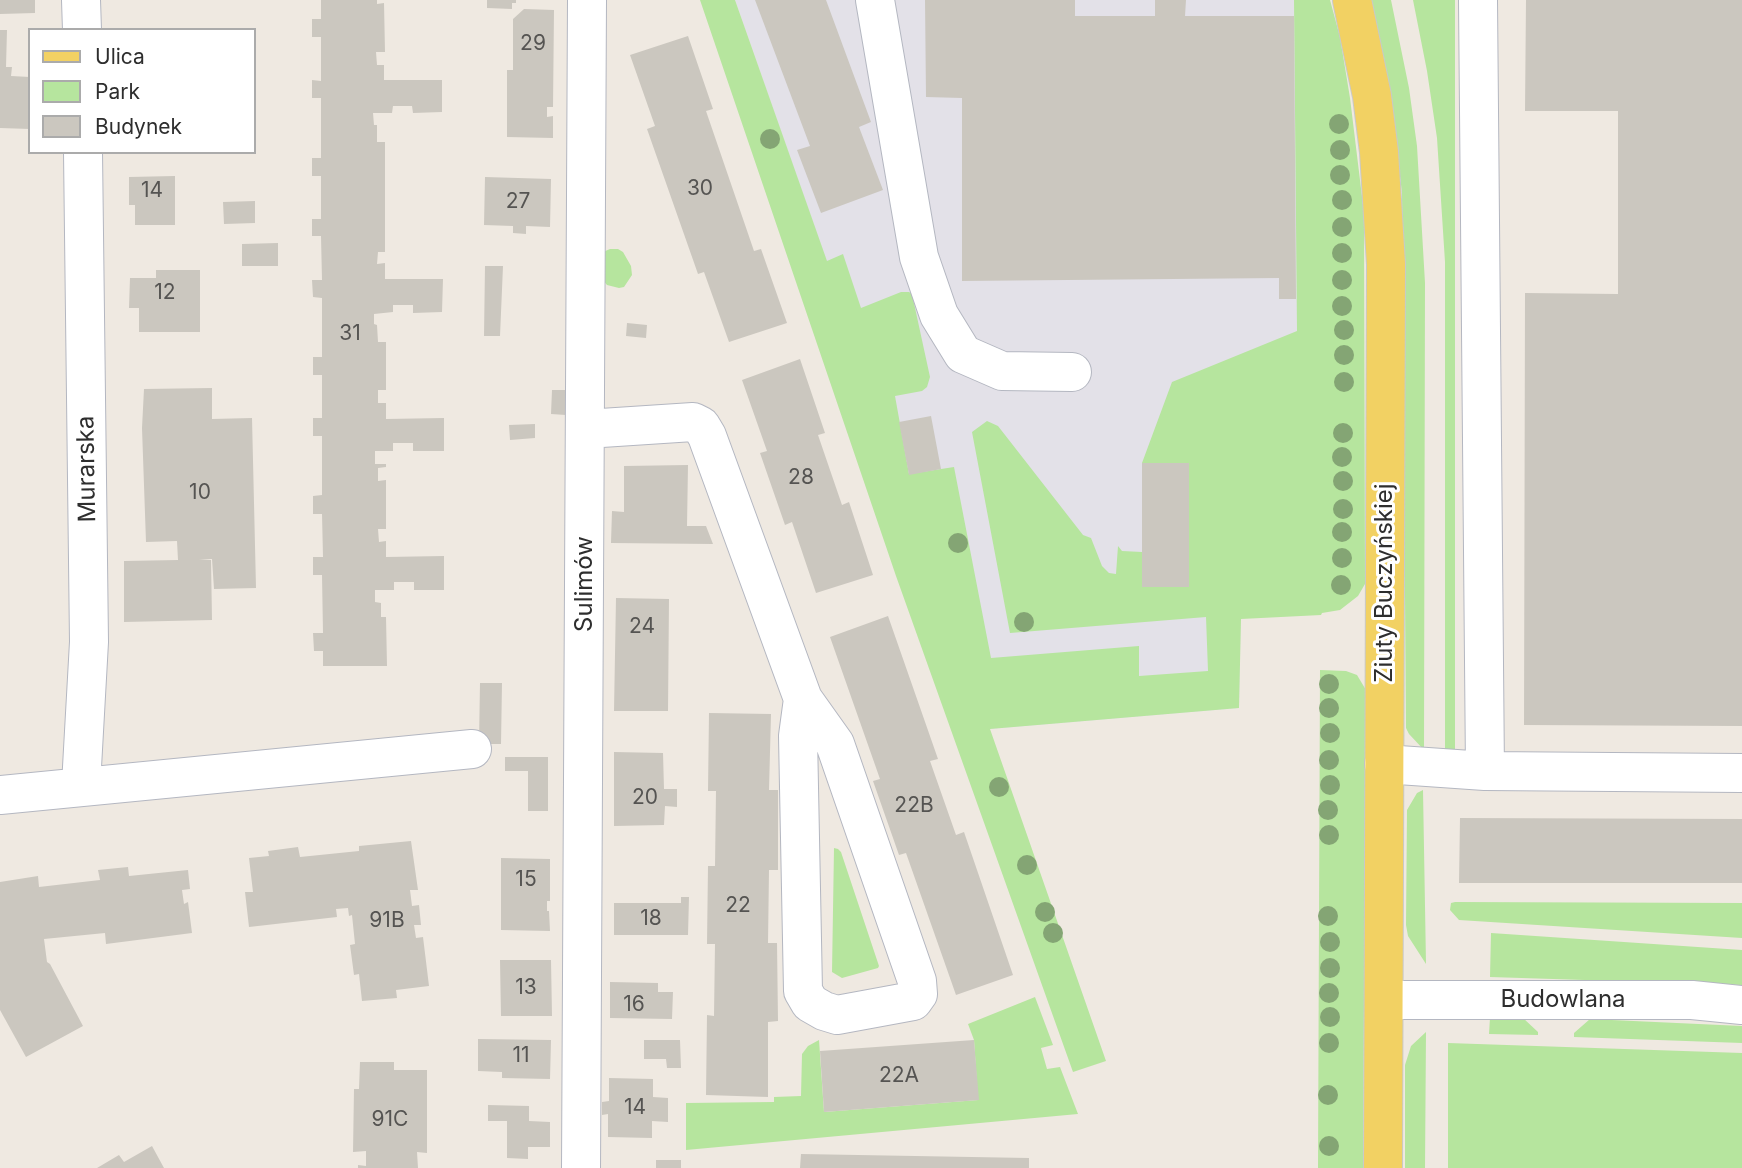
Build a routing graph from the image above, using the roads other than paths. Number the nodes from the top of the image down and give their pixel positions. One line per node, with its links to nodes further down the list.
1 (81, 0): 6 (street)
2 (587, 0): 9 (street, Sulimów)
3 (876, 0): 8 (street)
4 (1352, 0): 12 (main road, Ziuty Buczyńskiej)
5 (1478, 0): 13 (street)
6 (82, 28)
7 (83, 154): 15 (street, Murarska)
8 (1072, 372)
9 (586, 429): 10 (street); 19 (street, Sulimów)
10 (803, 699): 10 (street)
11 (472, 749): 15 (street)
12 (1384, 764): 13 (street); 17 (main road, Ziuty Buczyńskiej)
13 (1485, 771): 14 (street)
14 (1742, 773)
15 (81, 785): 16 (street)
16 (0, 794)
17 (1384, 1000): 18 (street, Budowlana); 20 (main road, Ziuty Buczyńskiej)
18 (1742, 1005)
19 (581, 1168)
20 (1383, 1168)

